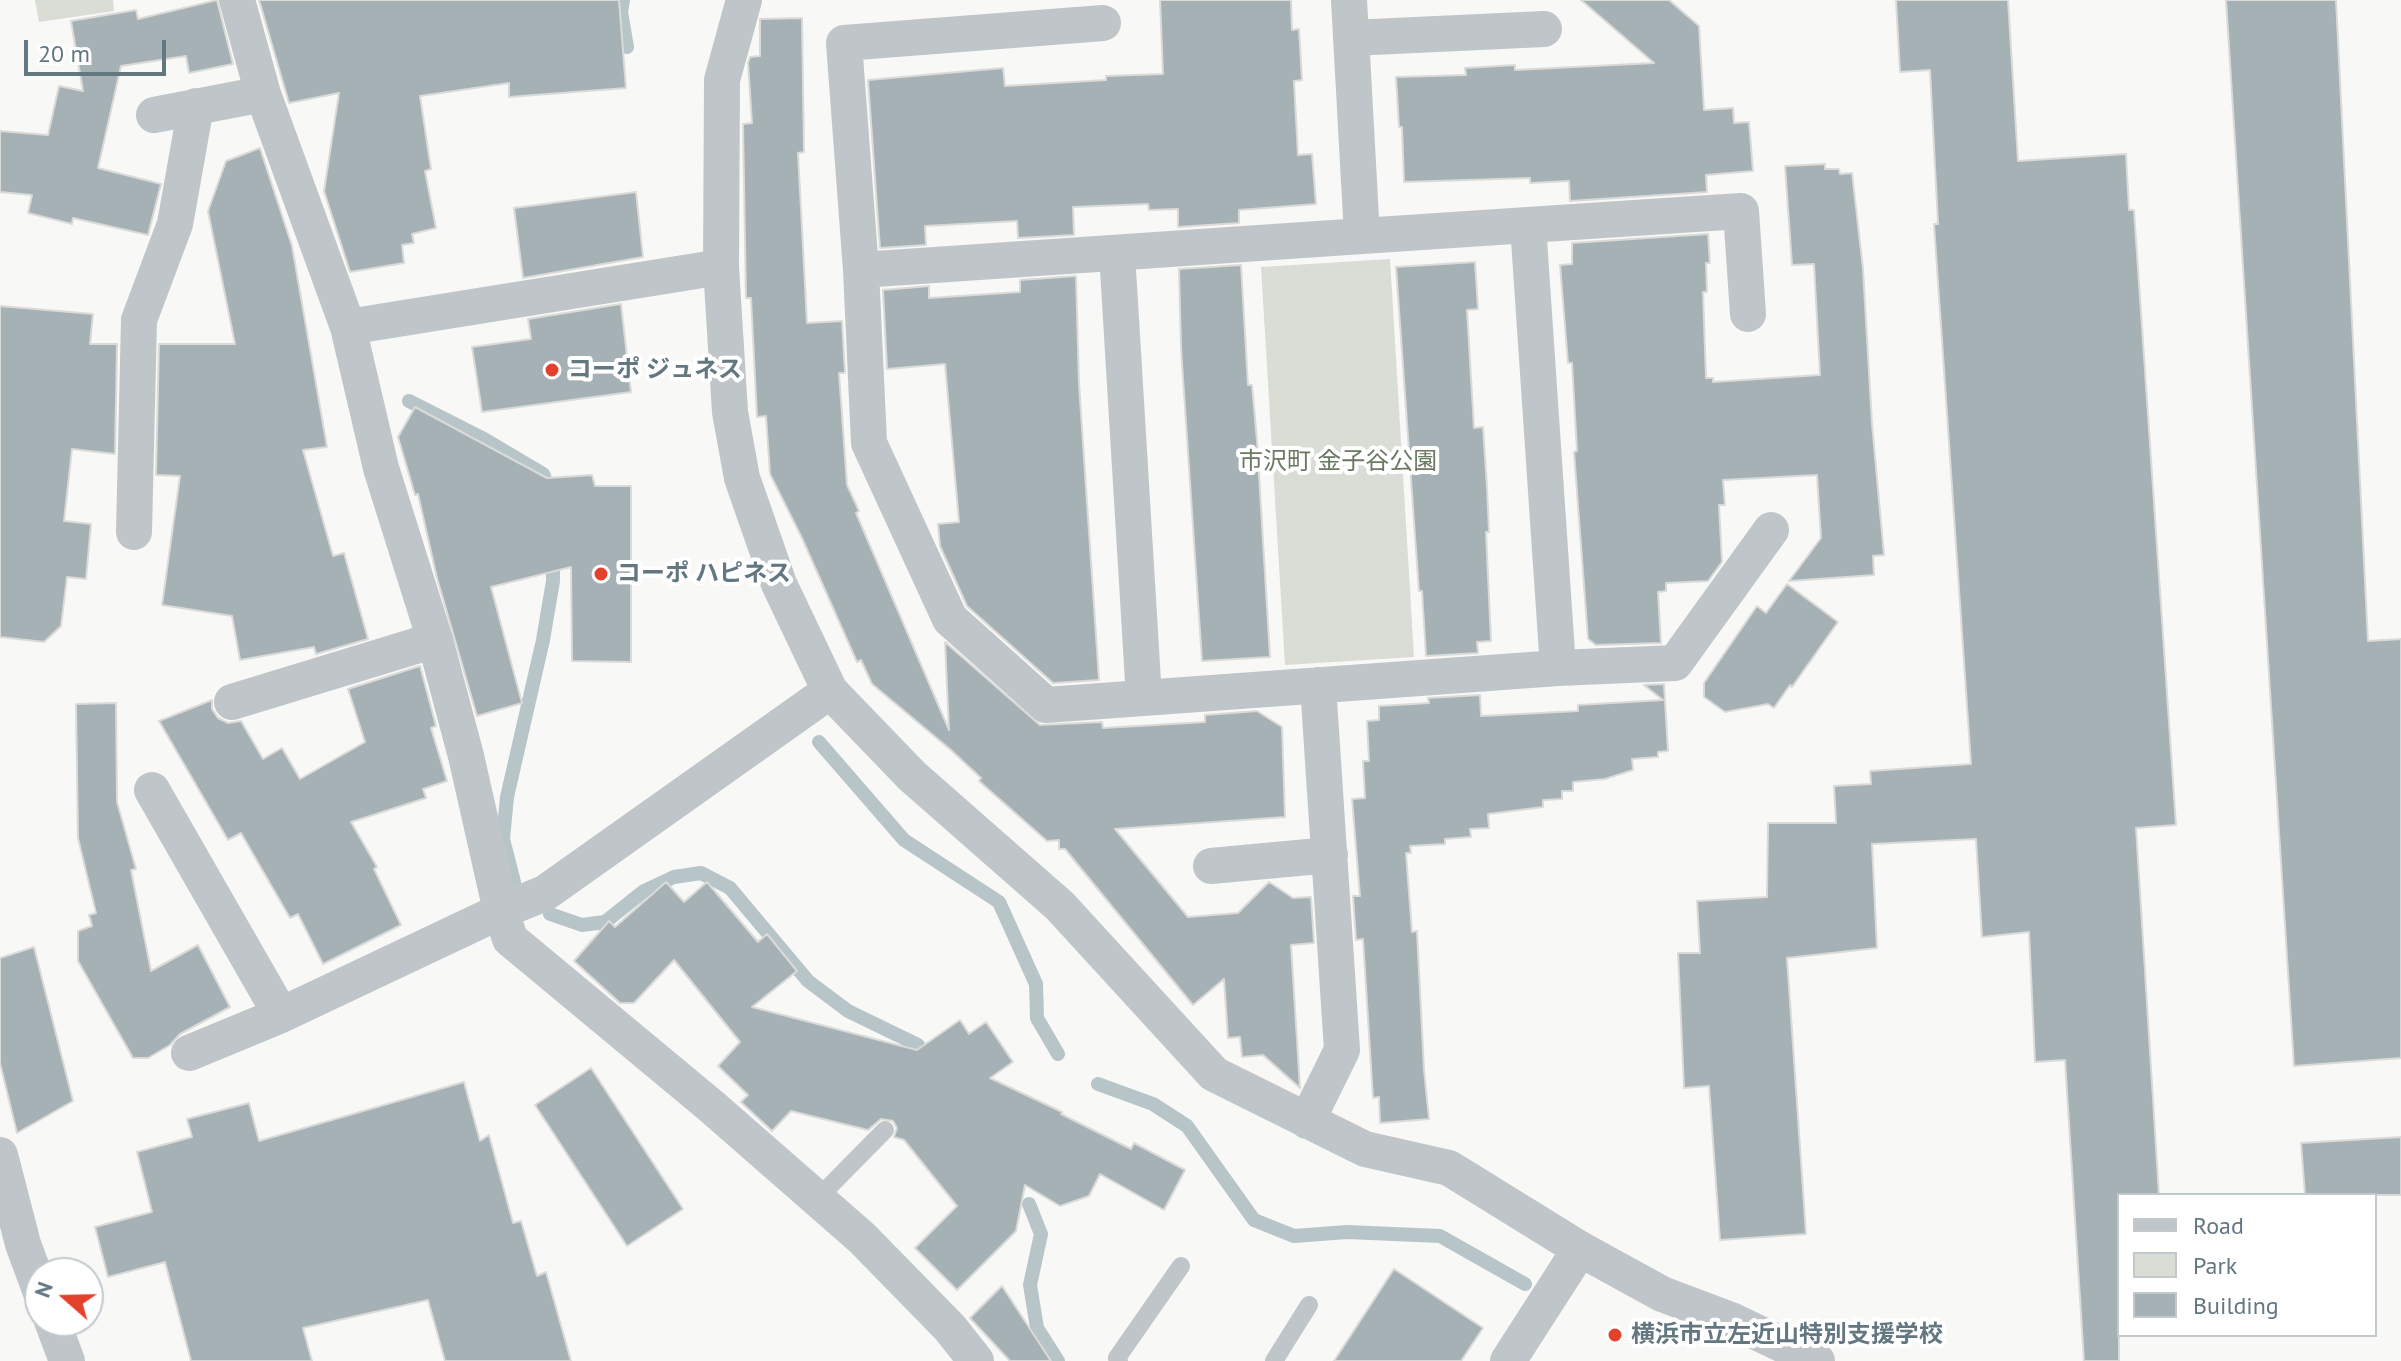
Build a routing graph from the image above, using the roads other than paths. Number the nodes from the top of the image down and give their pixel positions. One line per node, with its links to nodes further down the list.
1 (237, 0): 7 (street)
2 (744, 0): 13 (street)
3 (1349, 0): 6 (street)
4 (1103, 23): 14 (street)
5 (1544, 29): 6 (street)
6 (1351, 38): 11 (street)
7 (263, 94): 8 (street); 16 (street)
8 (196, 106): 9 (street); 18 (street)
9 (154, 115)
10 (1528, 225): 11 (street); 15 (street); 20 (street)
11 (1362, 236): 12 (street)
12 (1117, 253): 14 (street); 23 (street)
13 (721, 267): 16 (street); 22 (street)
14 (861, 270): 23 (street)
15 (1748, 314)
16 (348, 327): 19 (street)
17 (1771, 530): 20 (street)
18 (134, 532)
19 (435, 640): 24 (street); 28 (street)
20 (1558, 668): 21 (street)
21 (1318, 685): 23 (street); 26 (street)
22 (830, 691): 28 (street); 31 (street)
23 (1144, 698)
24 (232, 702)
25 (152, 790): 29 (street)
26 (1330, 855): 27 (street); 31 (street)
27 (1211, 866)
28 (501, 911): 29 (street); 34 (street)
29 (281, 1015): 30 (street)
30 (189, 1053)
31 (1307, 1121): 36 (street)
32 (885, 1130): 34 (lane)
33 (0, 1155): 35 (street)
34 (817, 1199): 42 (street)
35 (11, 1246): 37 (street)
36 (1580, 1249): 45 (street); 46 (street)
37 (24, 1266)
38 (1181, 1266): 43 (lane)
39 (1309, 1305): 44 (lane)
40 (58, 1337): 41 (street)
41 (67, 1361)
42 (976, 1361)
43 (1119, 1361)
44 (1274, 1361)
45 (1508, 1361)
46 (1817, 1361)

